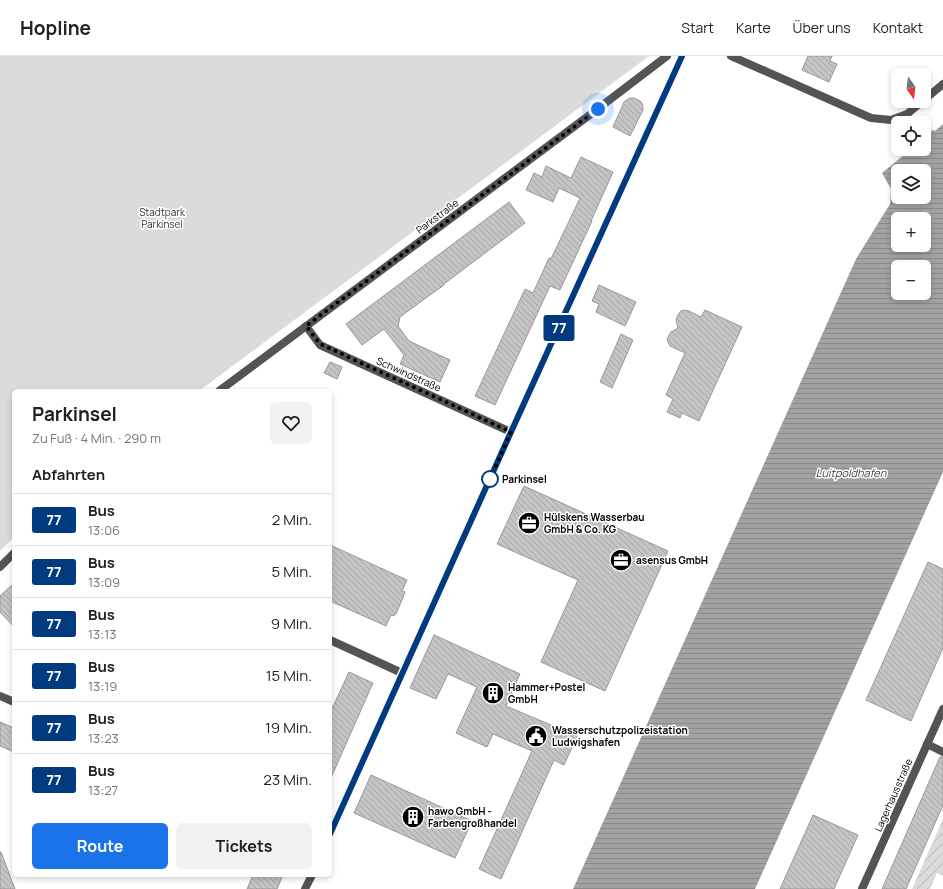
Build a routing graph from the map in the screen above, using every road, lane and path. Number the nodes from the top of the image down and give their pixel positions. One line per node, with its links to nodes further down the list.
1 (667, 56): 7 (street, Parkstraße)
2 (682, 56): 9 (street)
3 (732, 56): 6 (street)
4 (943, 84): 5 (street)
5 (931, 94)
6 (914, 108)
7 (306, 326): 8 (street, Parkstraße); 9 (street, Schwindstraße)
8 (222, 389)
9 (511, 432): 13 (street)
10 (12, 555): 11 (street)
11 (0, 567)
12 (332, 641): 13 (street)
13 (402, 673): 19 (street)
14 (0, 696): 15 (street)
15 (12, 701)
16 (943, 709): 17 (street, Lagerhausstraße)
17 (927, 744): 18 (street); 22 (street, Lagerhausstraße)
18 (943, 752)
19 (332, 830)
20 (311, 877): 21 (street)
21 (305, 889)
22 (862, 889)

